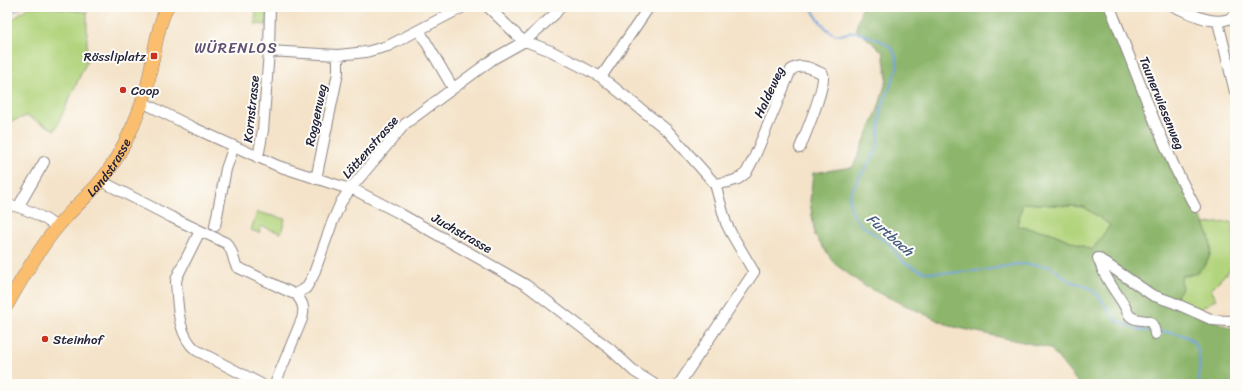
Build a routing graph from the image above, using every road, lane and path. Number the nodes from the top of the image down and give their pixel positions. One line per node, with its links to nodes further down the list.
1 (167, 7): 18 (main road, Landstrasse)
2 (270, 7): 13 (street, Kornstrasse)
3 (463, 7): 11 (street)
4 (488, 7): 12 (street)
5 (560, 7): 12 (street, Lättenstrasse)
6 (649, 7): 15 (street)
7 (1110, 7): 29 (street, Taunerwiesenweg)
8 (1175, 7): 10 (street)
9 (1235, 15): 10 (street)
10 (1218, 22): 17 (street)
11 (418, 30): 14 (street); 16 (street)
12 (525, 41): 15 (street); 16 (street, Lättenstrasse)
13 (269, 51): 14 (street); 21 (street, Kornstrasse)
14 (338, 56): 23 (street, Roggenweg)
15 (601, 77): 25 (street)
16 (453, 88): 26 (street, Lättenstrasse)
17 (1235, 92)
18 (142, 102): 19 (street, Juchstrasse); 24 (main road, Landstrasse)
19 (234, 146): 21 (street, Juchstrasse); 30 (street)
20 (800, 148): 25 (street, Haldeweg)
21 (257, 158): 23 (street, Juchstrasse)
22 (44, 162): 28 (street)
23 (316, 178): 26 (street, Juchstrasse)
24 (101, 181): 31 (main road, Landstrasse); 32 (street)
25 (715, 184): 40 (street)
26 (351, 188): 33 (street, Lättenstrasse); 39 (street, Juchstrasse)
27 (7, 204): 28 (street)
28 (20, 206): 31 (street)
29 (1195, 207)
30 (215, 226)
31 (57, 227): 34 (main road, Landstrasse)
32 (200, 231): 33 (street); 37 (street)
33 (296, 294): 38 (street)
34 (7, 305)
35 (1235, 320): 36 (street)
36 (1155, 331)
37 (261, 384)
38 (275, 384)
39 (654, 384)
40 (679, 384)

